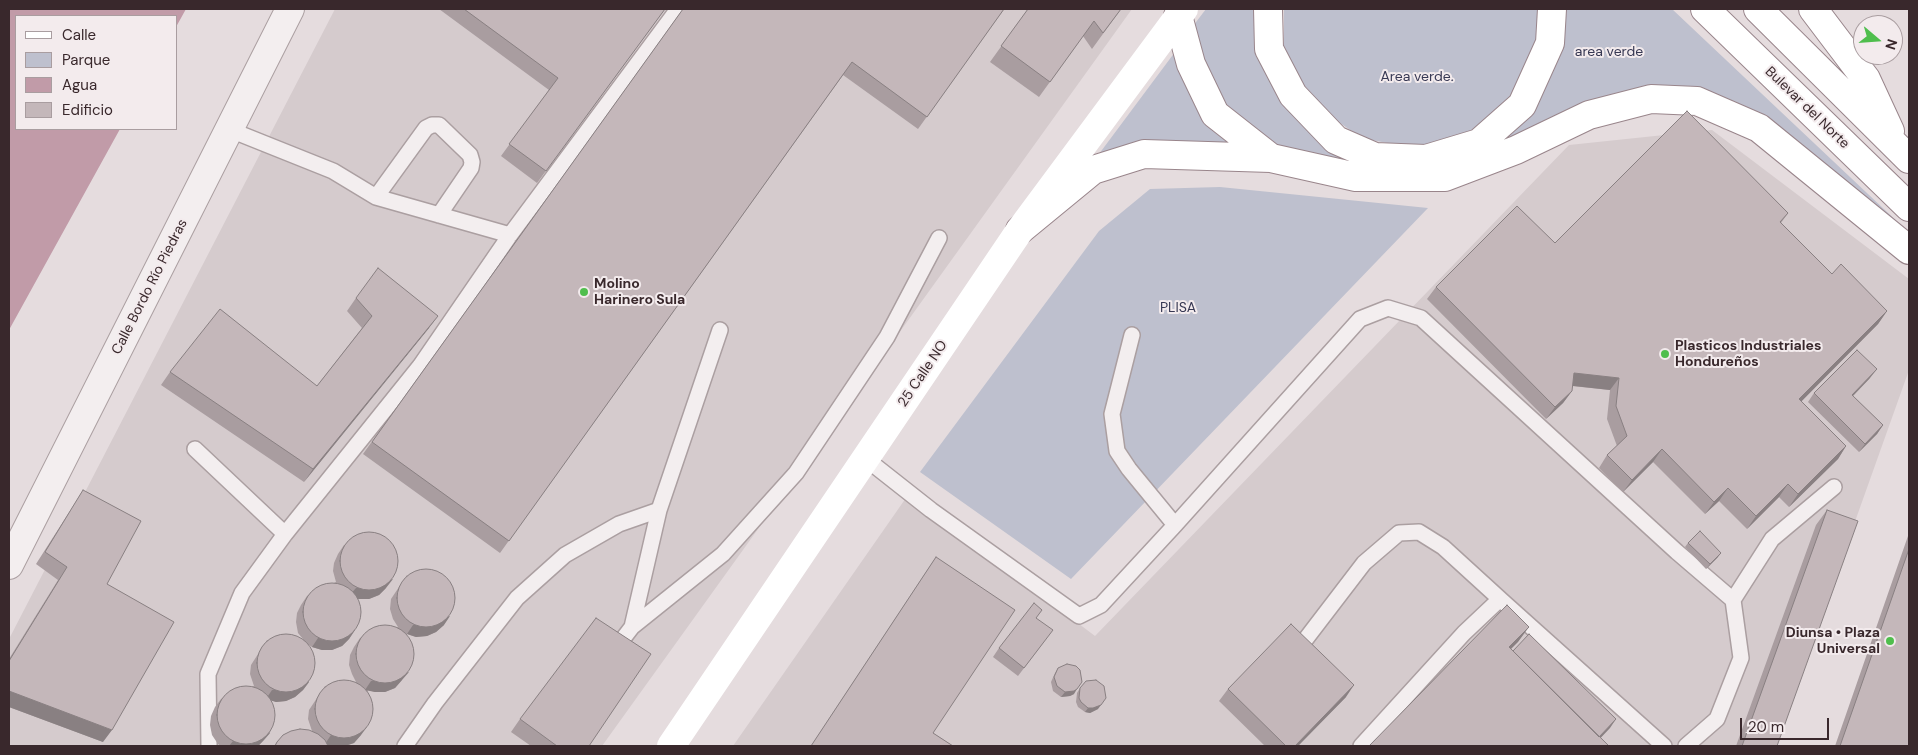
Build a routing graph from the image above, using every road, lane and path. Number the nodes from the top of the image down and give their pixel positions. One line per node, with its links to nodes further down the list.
1 (290, 9): 9 (street, Calle Bordo Río Piedras)
2 (678, 9): 16 (lane)
3 (1268, 9): 4 (main road)
4 (1552, 9)
5 (1706, 9): 13 (main road, Bulevar del Norte)
6 (1758, 9): 10 (main road)
7 (1813, 9): 10 (main road)
8 (1181, 12): 11 (main road); 15 (main road, 25 Calle NO)
9 (228, 129): 12 (lane); 27 (street, Calle Bordo Río Piedras)
10 (1904, 153)
11 (1271, 158): 15 (main road); 18 (main road)
12 (376, 197): 14 (lane); 14 (lane)
13 (1909, 207)
14 (439, 215): 16 (lane)
15 (1020, 230): 22 (main road, 25 Calle NO)
16 (510, 235): 26 (lane)
17 (939, 238): 30 (lane)
18 (1909, 250)
19 (720, 330): 24 (lane)
20 (1132, 335): 25 (lane)
21 (195, 449): 26 (lane)
22 (866, 458): 25 (lane); 35 (main road, 25 Calle NO)
23 (1834, 487): 29 (lane)
24 (659, 510): 30 (lane); 34 (lane)
25 (1175, 525): 29 (lane)
26 (285, 534): 33 (lane)
27 (9, 565)
28 (1500, 599): 31 (lane); 36 (lane); 37 (lane)
29 (1732, 600): 38 (lane)
30 (632, 627): 32 (lane)
31 (1302, 644)
32 (603, 664)
33 (209, 746)
34 (405, 746)
35 (671, 746)
36 (1362, 746)
37 (1664, 746)
38 (1686, 746)

